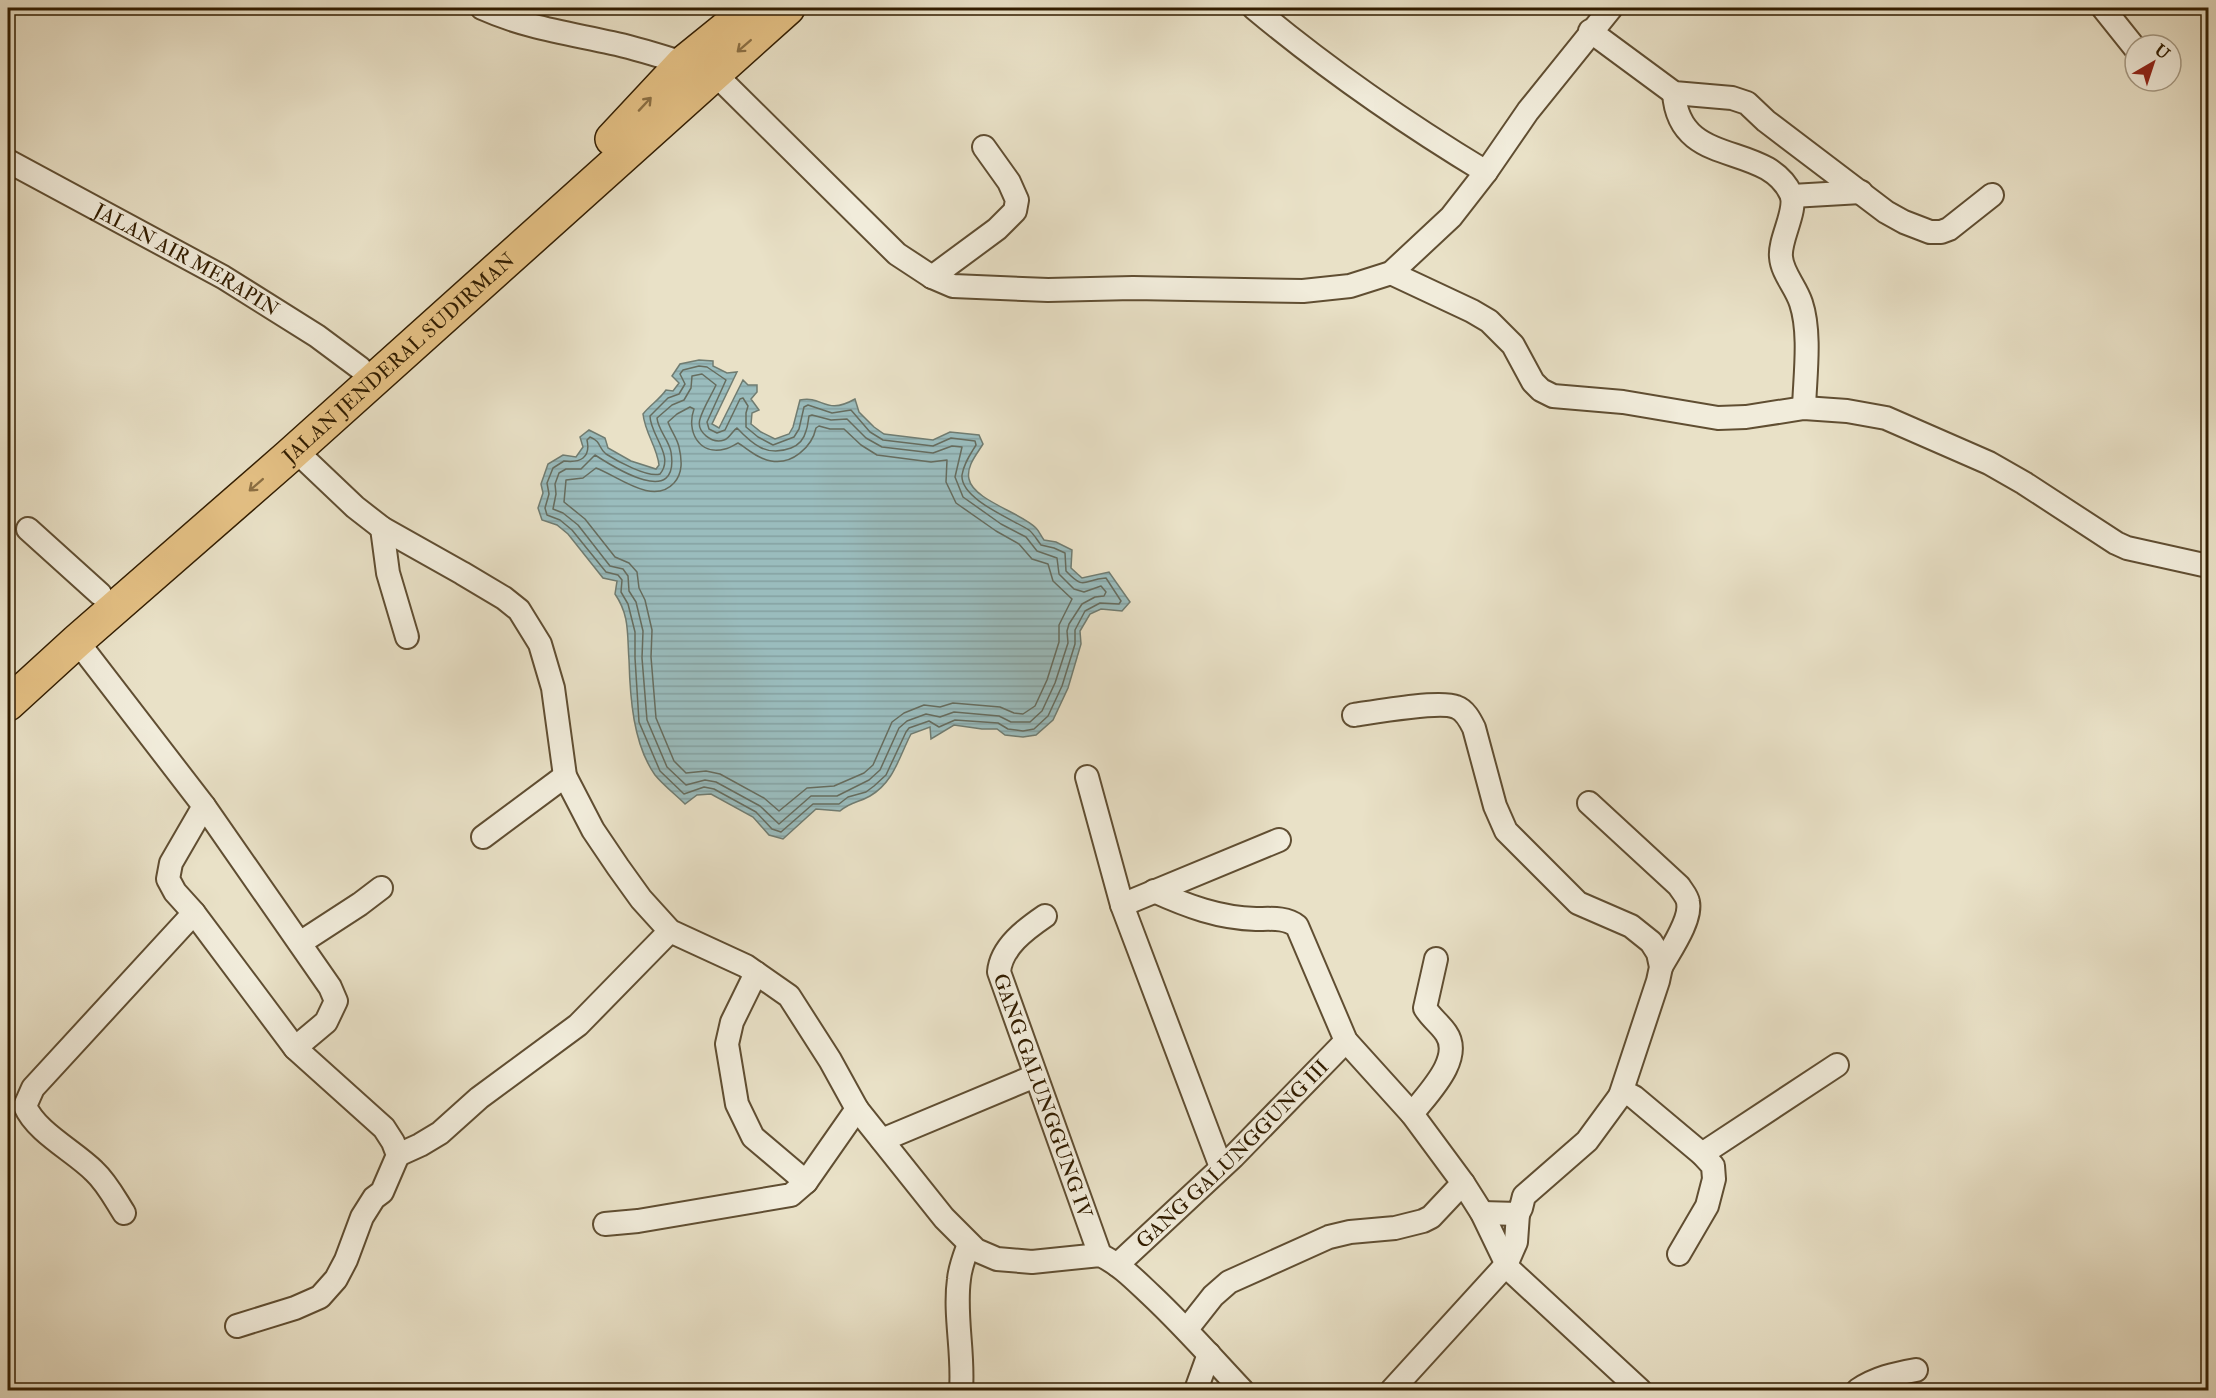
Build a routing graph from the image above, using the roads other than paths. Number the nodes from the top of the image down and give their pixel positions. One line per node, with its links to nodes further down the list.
1 (482, 8): 9 (street)
2 (751, 8): 9 (highway, JALAN JENDERAL SUDIRMAN)
3 (788, 8): 10 (highway, JALAN JENDERAL SUDIRMAN, one-way to 10)
4 (1254, 8): 15 (street)
5 (2103, 8): 8 (street)
6 (1606, 9): 7 (street)
7 (1590, 31): 11 (street); 15 (street)
8 (2123, 33)
9 (684, 63): 13 (highway, JALAN JENDERAL SUDIRMAN, one-way to 9)
10 (714, 73): 13 (highway, JALAN JENDERAL SUDIRMAN); 20 (street)
11 (1674, 93): 16 (street); 18 (street)
12 (984, 147): 20 (street)
13 (614, 149): 21 (highway, JALAN JENDERAL SUDIRMAN); 23 (highway, JALAN JENDERAL SUDIRMAN)
14 (8, 161): 21 (street, JALAN AIR MERAPIN)
15 (1486, 172): 19 (street)
16 (1861, 192): 17 (street); 18 (street)
17 (1992, 195)
18 (1792, 196): 22 (street)
19 (1391, 273): 20 (street); 22 (street)
20 (932, 277)
21 (360, 368): 27 (highway, JALAN JENDERAL SUDIRMAN)
22 (1804, 408): 26 (street)
23 (295, 450): 24 (street); 29 (highway, JALAN JENDERAL SUDIRMAN, one-way to 29)
24 (382, 528): 28 (street); 33 (street)
25 (28, 529): 27 (street)
26 (2208, 566)
27 (100, 594): 30 (highway, JALAN JENDERAL SUDIRMAN)
28 (407, 637)
29 (77, 641): 31 (highway, JALAN JENDERAL SUDIRMAN); 36 (street)
30 (8, 676)
31 (8, 704)
32 (1354, 715): 47 (street)
33 (566, 776): 37 (street); 44 (street)
34 (1087, 777): 41 (street)
35 (1588, 803): 47 (street)
36 (204, 806): 42 (street); 45 (street)
37 (483, 837)
38 (1279, 840): 40 (street)
39 (381, 888): 45 (street)
40 (1154, 891): 41 (street); 49 (street)
41 (1122, 905): 59 (street)
42 (194, 913): 50 (street); 62 (street)
43 (1045, 916): 52 (street, GANG GALUNGGUNG IV)
44 (670, 931): 48 (street); 58 (street)
45 (300, 943): 50 (street)
46 (1436, 959): 55 (street)
47 (1661, 967): 53 (street)
48 (756, 973): 54 (street); 60 (street)
49 (1346, 1041): 55 (street); 59 (street, GANG GALUNGGUNG III)
50 (295, 1048): 58 (street)
51 (1837, 1065): 57 (street)
52 (1035, 1076): 56 (street); 68 (street, GANG GALUNGGUNG IV)
53 (1620, 1096): 57 (street); 64 (street)
54 (857, 1109): 56 (street); 60 (street)
55 (1412, 1114): 61 (street)
56 (882, 1140): 66 (street)
57 (1702, 1154): 67 (street)
58 (398, 1155): 70 (street)
59 (1221, 1167): 68 (street, GANG GALUNGGUNG III)
60 (806, 1182): 65 (street)
61 (1463, 1182): 63 (street); 71 (street)
62 (124, 1213)
63 (1482, 1213): 64 (street); 69 (street)
64 (1518, 1214): 69 (street)
65 (605, 1224)
66 (969, 1244): 68 (street); 74 (street)
67 (1679, 1254)
68 (1108, 1260): 71 (street)
69 (1506, 1265): 77 (street); 78 (street)
70 (237, 1326)
71 (1187, 1329): 72 (street)
72 (1209, 1354): 75 (street); 76 (street)
73 (1916, 1370): 79 (street)
74 (962, 1390)
75 (1196, 1390)
76 (1242, 1390)
77 (1392, 1390)
78 (1640, 1390)
79 (1858, 1390)

